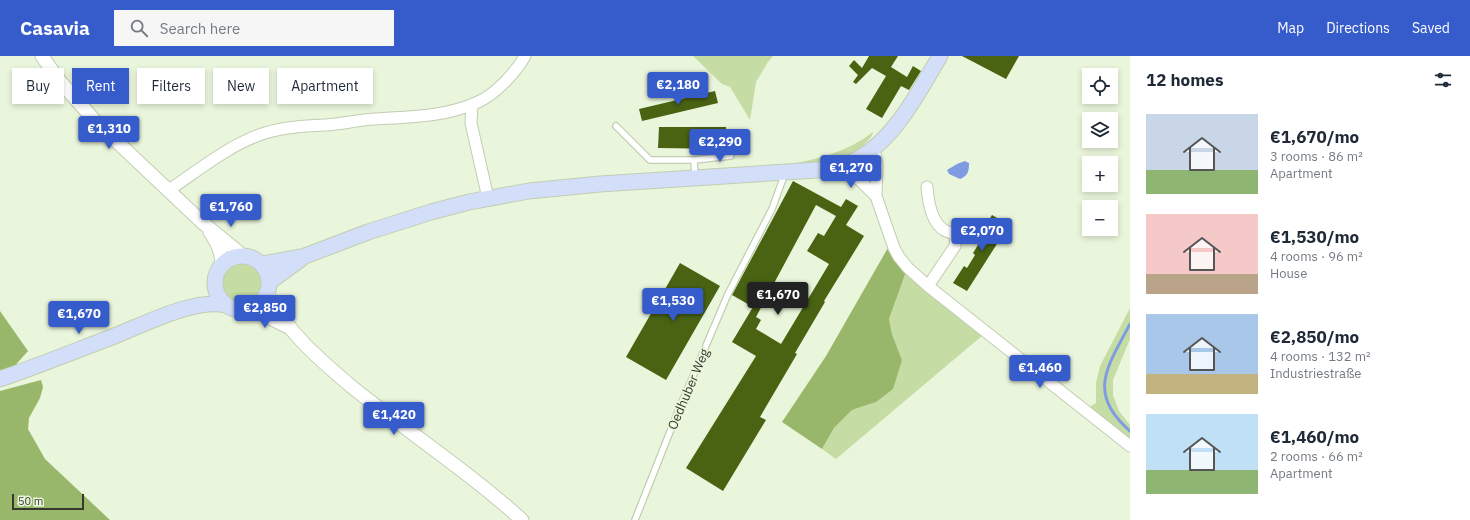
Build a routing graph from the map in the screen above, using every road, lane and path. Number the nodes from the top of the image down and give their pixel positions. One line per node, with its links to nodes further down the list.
1 (42, 56): 13 (street)
2 (525, 56): 4 (street)
3 (940, 56): 6 (main road)
4 (472, 104): 13 (street); 15 (street)
5 (616, 126): 8 (lane)
6 (874, 148): 9 (main road); 14 (street)
7 (731, 156): 8 (lane)
8 (694, 160): 11 (lane)
9 (844, 165): 10 (main road); 14 (street)
10 (785, 172): 11 (main road); 31 (lane, Oedhuber Weg)
11 (695, 177): 15 (main road)
12 (927, 187): 22 (street)
13 (169, 190): 16 (street)
14 (876, 196): 22 (street)
15 (488, 198): 18 (main road)
16 (203, 222): 17 (street); 19 (street)
17 (242, 256): 19 (main road); 20 (main road)
18 (305, 256): 20 (main road); 23 (main road)
19 (222, 264): 21 (main road)
20 (262, 264): 23 (main road)
21 (215, 283): 24 (main road); 26 (main road)
22 (928, 286): 29 (street)
23 (268, 287): 25 (main road); 27 (street)
24 (226, 305): 25 (main road); 26 (main road)
25 (251, 308): 27 (street)
26 (167, 314): 28 (main road)
27 (290, 328): 30 (street)
28 (0, 379)
29 (1130, 446)
30 (522, 520)
31 (635, 520)

